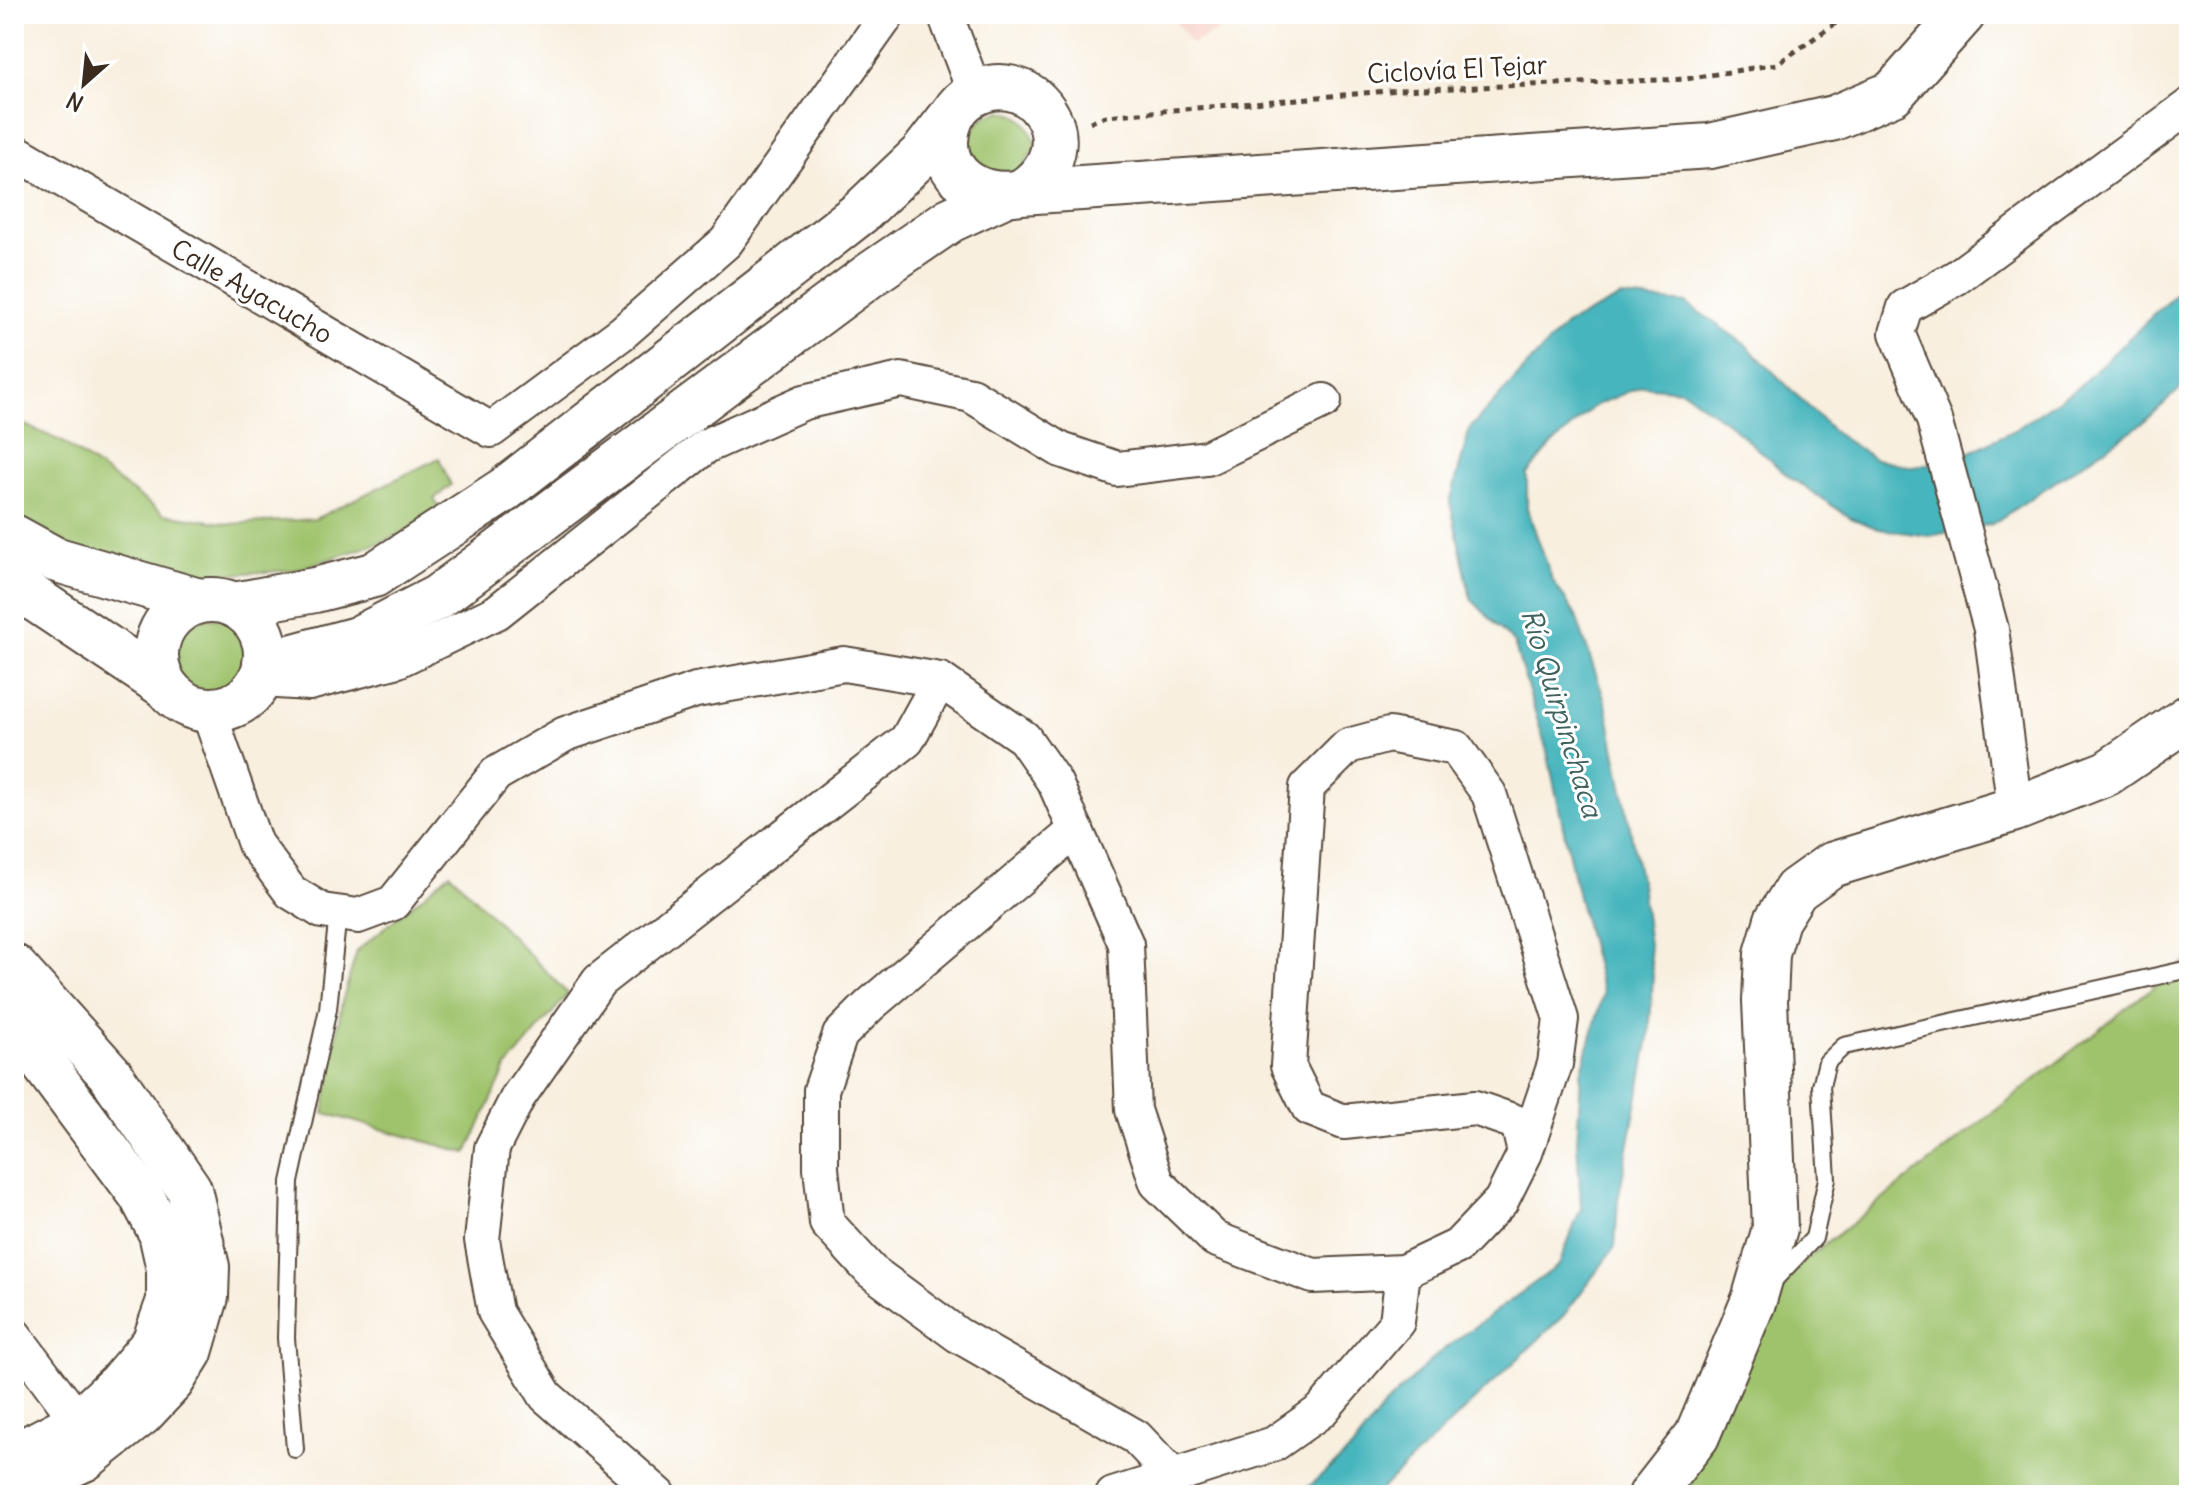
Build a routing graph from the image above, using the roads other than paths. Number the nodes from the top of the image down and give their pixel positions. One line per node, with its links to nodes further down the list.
1 (888, 14): 6 (street, Calle Ayacucho)
2 (945, 14): 4 (street)
3 (1963, 14): 7 (main road)
4 (964, 104): 7 (main road); 7 (main road); 11 (main road)
5 (2189, 106): 17 (street)
6 (14, 151)
7 (1013, 194): 12 (main road)
8 (1324, 401): 12 (street)
9 (14, 537): 11 (main road)
10 (14, 585): 14 (main road)
11 (217, 603): 12 (main road); 14 (main road)
12 (263, 672): 15 (main road)
13 (940, 680): 18 (street); 19 (street); 32 (street)
14 (165, 686): 15 (main road)
15 (208, 710): 19 (street)
16 (2189, 717): 17 (main road)
17 (2015, 809): 25 (main road)
18 (1076, 830): 24 (street); 30 (street)
19 (338, 913): 28 (lane)
20 (14, 967): 31 (main road)
21 (2189, 969): 25 (lane)
22 (14, 1024): 27 (main road)
23 (1525, 1153): 23 (street); 24 (street)
24 (1403, 1272): 30 (street)
25 (1754, 1300): 34 (main road)
26 (14, 1335): 27 (street)
27 (79, 1422): 29 (main road)
28 (295, 1449)
29 (14, 1456)
30 (1173, 1476): 33 (street)
31 (14, 1490)
32 (659, 1495)
33 (1113, 1495)
34 (1651, 1495)

